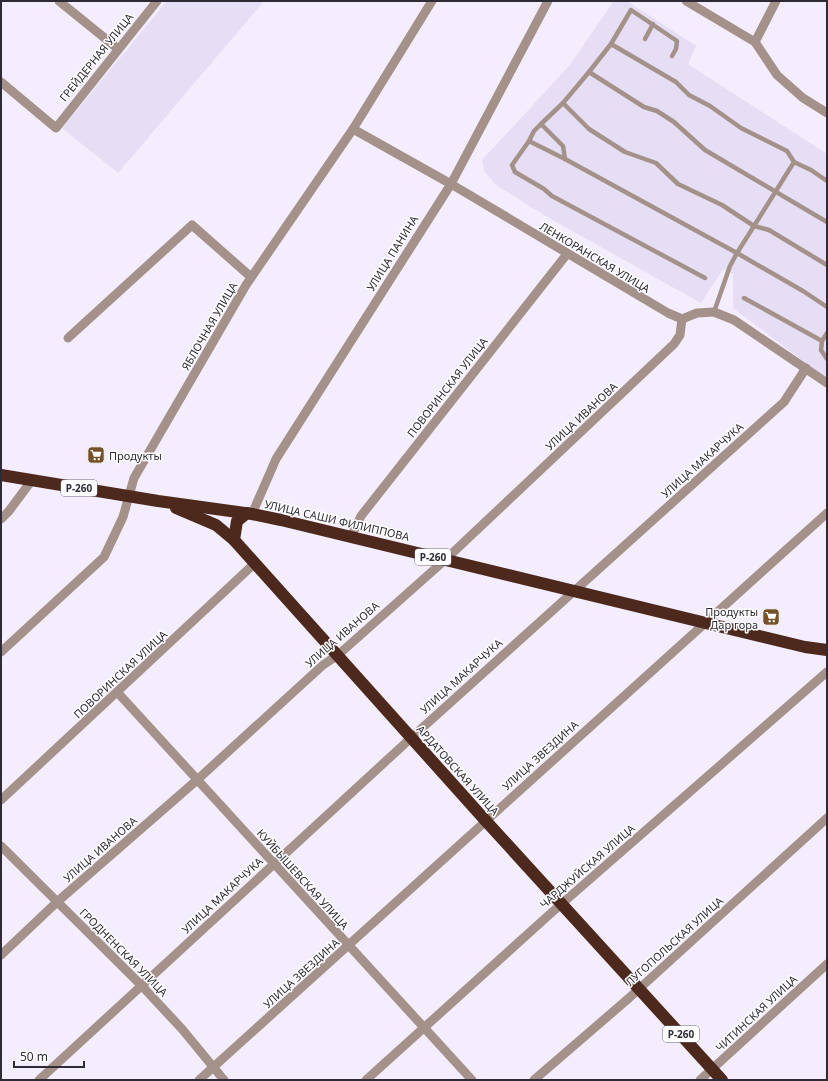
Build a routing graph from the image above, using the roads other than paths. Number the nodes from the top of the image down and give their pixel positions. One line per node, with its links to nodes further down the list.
1 (59, 1): 11 (street)
2 (157, 1): 11 (street, ГРЕЙДЕРНАЯ УЛИЦА)
3 (432, 1): 18 (street, ЯБЛОЧНАЯ УЛИЦА)
4 (548, 1): 23 (street, УЛИЦА ПАНИНА)
5 (686, 1): 9 (street)
6 (776, 1): 9 (street)
7 (652, 24): 8 (lane); 10 (lane); 12 (lane)
8 (645, 39)
9 (755, 42): 16 (street)
10 (611, 44): 13 (lane); 21 (lane)
11 (117, 48): 14 (street, ГРЕЙДЕРНАЯ УЛИЦА)
12 (672, 56)
13 (589, 72): 15 (lane); 24 (lane)
14 (1, 82)
15 (563, 103): 17 (lane); 26 (lane)
16 (827, 113)
17 (542, 124): 19 (lane); 20 (lane)
18 (353, 129): 23 (street, ЛЕНКОРАНСКАЯ УЛИЦА); 30 (street, ЯБЛОЧНАЯ УЛИЦА)
19 (529, 140): 20 (lane); 31 (lane)
20 (565, 159): 27 (lane)
21 (794, 162): 22 (lane); 24 (lane)
22 (827, 181)
23 (450, 184): 28 (street, ЛЕНКОРАНСКАЯ УЛИЦА); 47 (street, УЛИЦА ПАНИНА)
24 (776, 192): 25 (lane); 26 (lane)
25 (827, 222)
26 (754, 226): 27 (lane); 29 (lane)
27 (737, 253): 33 (lane); 34 (lane)
28 (567, 254): 35 (street, ЛЕНКОРАНСКАЯ УЛИЦА); 49 (street, ПОВОРИНСКАЯ УЛИЦА)
29 (827, 265)
30 (251, 277): 37 (street); 44 (street, ЯБЛОЧНАЯ УЛИЦА)
31 (704, 278)
32 (744, 298): 38 (lane)
33 (827, 307)
34 (714, 312): 35 (street); 40 (street)
35 (682, 319): 51 (street, УЛИЦА ИВАНОВА)
36 (827, 333): 38 (lane)
37 (68, 338)
38 (822, 341): 39 (lane)
39 (827, 359)
40 (806, 368): 41 (street); 53 (street, УЛИЦА МАКАРЧУКА)
41 (827, 383)
42 (1, 475): 43 (highway, УЛИЦА САШИ ФИЛИППОВА / Р-260)
43 (32, 480): 44 (highway, УЛИЦА САШИ ФИЛИППОВА / Р-260); 48 (street)
44 (128, 496): 45 (highway, УЛИЦА САШИ ФИЛИППОВА / Р-260); 56 (street, ЯБЛОЧНАЯ УЛИЦА)
45 (158, 501): 47 (highway, УЛИЦА САШИ ФИЛИППОВА / Р-260); 50 (highway, АРДАТОВСКАЯ УЛИЦА / Р-260)
46 (827, 512): 54 (street, УЛИЦА ЗВЕЗДИНА)
47 (250, 513): 49 (highway, УЛИЦА САШИ ФИЛИППОВА / Р-260); 50 (highway)
48 (1, 518)
49 (351, 537): 51 (highway, УЛИЦА САШИ ФИЛИППОВА / Р-260)
50 (234, 540): 52 (highway, АРДАТОВСКАЯ УЛИЦА / Р-260)
51 (445, 560): 53 (highway, УЛИЦА САШИ ФИЛИППОВА / Р-260); 57 (street, УЛИЦА ИВАНОВА)
52 (255, 563): 57 (highway, АРДАТОВСКАЯ УЛИЦА / Р-260); 59 (street, ПОВОРИНСКАЯ УЛИЦА)
53 (575, 592): 54 (highway, УЛИЦА САШИ ФИЛИППОВА / Р-260); 60 (street, УЛИЦА МАКАРЧУКА)
54 (706, 623): 55 (highway, УЛИЦА САШИ ФИЛИППОВА / Р-260); 64 (street, УЛИЦА ЗВЕЗДИНА)
55 (827, 650)
56 (1, 652)
57 (338, 655): 60 (highway, АРДАТОВСКАЯ УЛИЦА / Р-260); 61 (street, УЛИЦА ИВАНОВА)
58 (827, 672): 68 (street, ЧАРДЖУЙСКАЯ УЛИЦА)
59 (118, 693): 61 (street, КУЙБЫШЕВСКАЯ УЛИЦА); 62 (street, ПОВОРИНСКАЯ УЛИЦА)
60 (411, 738): 64 (highway, АРДАТОВСКАЯ УЛИЦА / Р-260); 66 (street, УЛИЦА МАКАРЧУКА)
61 (197, 780): 66 (street, КУЙБЫШЕВСКАЯ УЛИЦА); 67 (street, УЛИЦА ИВАНОВА)
62 (1, 800)
63 (827, 818): 73 (street, ЛУГОПОЛЬСКАЯ УЛИЦА)
64 (485, 820): 68 (highway, АРДАТОВСКАЯ УЛИЦА / Р-260); 69 (street, УЛИЦА ЗВЕЗДИНА)
65 (1, 846): 67 (street, ГРОДНЕНСКАЯ УЛИЦА)
66 (274, 864): 69 (street, КУЙБЫШЕВСКАЯ УЛИЦА); 72 (street, УЛИЦА МАКАРЧУКА)
67 (57, 902): 70 (street, УЛИЦА ИВАНОВА); 72 (street, ГРОДНЕНСКАЯ УЛИЦА)
68 (562, 904): 73 (highway, АРДАТОВСКАЯ УЛИЦА / Р-260); 74 (street, ЧАРДЖУЙСКАЯ УЛИЦА)
69 (348, 946): 74 (street, КУЙБЫШЕВСКАЯ УЛИЦА); 75 (street, УЛИЦА ЗВЕЗДИНА)
70 (1, 955)
71 (827, 964): 76 (street, ЧИТИНСКАЯ УЛИЦА)
72 (142, 986): 75 (street, ГРОДНЕНСКАЯ УЛИЦА); 77 (street, УЛИЦА МАКАРЧУКА)
73 (640, 988): 76 (highway, АРДАТОВСКАЯ УЛИЦА / Р-260); 82 (street, ЛУГОПОЛЬСКАЯ УЛИЦА)
74 (424, 1028): 80 (street, ЧАРДЖУЙСКАЯ УЛИЦА); 81 (street, КУЙБЫШЕВСКАЯ УЛИЦА)
75 (212, 1068): 78 (street, УЛИЦА ЗВЕЗДИНА); 79 (street, ГРОДНЕНСКАЯ УЛИЦА)
76 (712, 1069): 83 (street, ЧИТИНСКАЯ УЛИЦА); 84 (highway, АРДАТОВСКАЯ УЛИЦА / Р-260)
77 (39, 1080)
78 (199, 1080)
79 (224, 1080)
80 (366, 1080)
81 (472, 1080)
82 (534, 1080)
83 (700, 1080)
84 (722, 1080)

